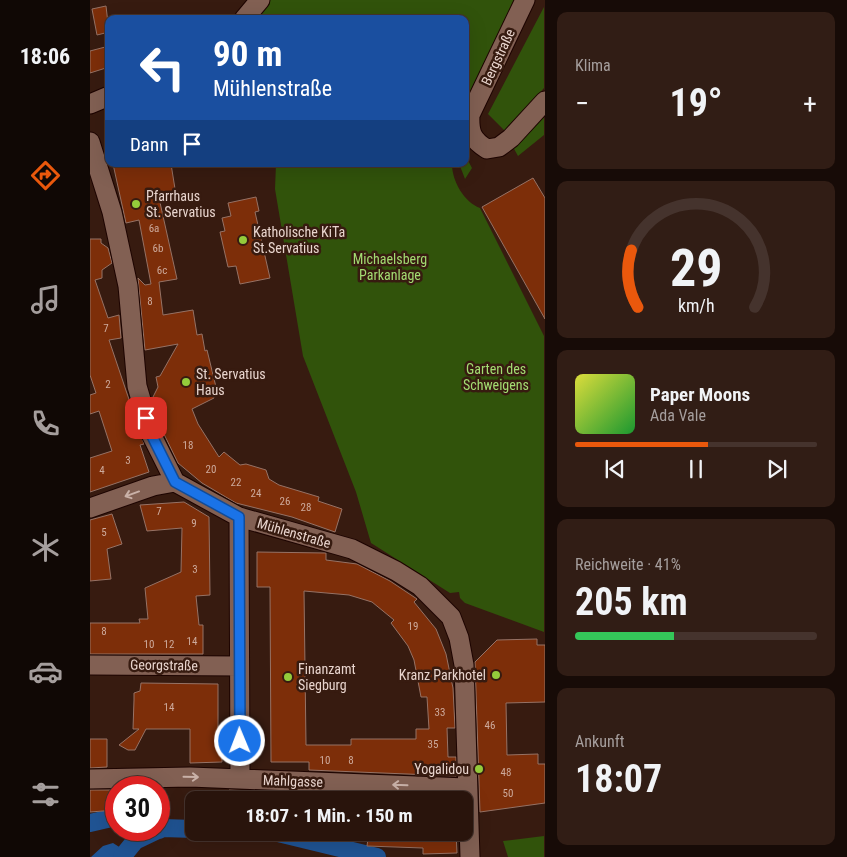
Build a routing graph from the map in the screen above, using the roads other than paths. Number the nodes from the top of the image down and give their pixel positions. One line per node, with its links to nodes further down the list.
1 (260, 0): 3 (street)
2 (525, 0): 5 (street, Bergstraße)
3 (247, 15)
4 (105, 98): 6 (street)
5 (544, 101)
6 (90, 104)
7 (90, 142): 8 (street)
8 (175, 482): 9 (street, one-way to 9); 10 (street, Mühlenstraße)
9 (90, 508)
10 (239, 517): 12 (street); 15 (street, Mühlenstraße)
11 (90, 665): 12 (street, Georgstraße)
12 (239, 666): 14 (street)
13 (90, 779): 14 (street, Mahlgasse, one-way to 14)
14 (240, 779): 15 (street, Mahlgasse, one-way to 14)
15 (466, 788): 16 (street, Mühlenstraße)
16 (470, 855)

